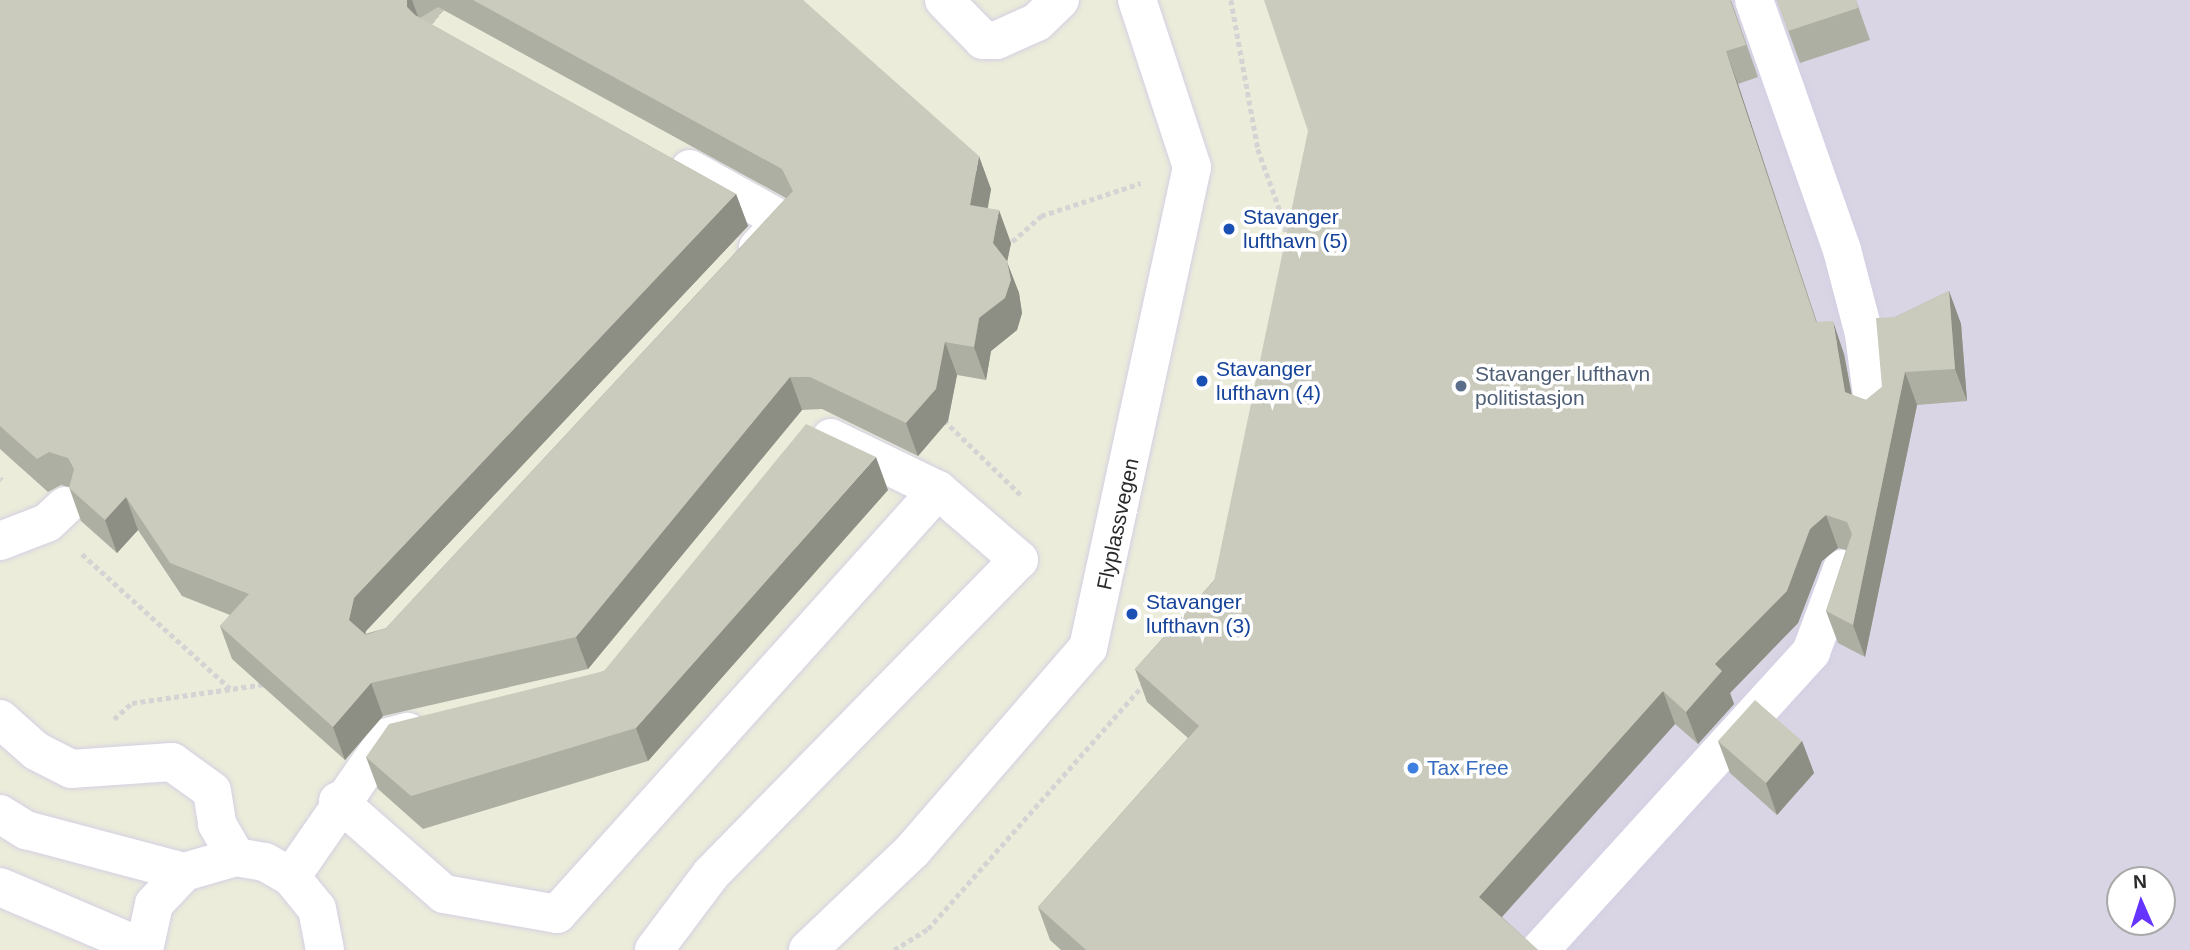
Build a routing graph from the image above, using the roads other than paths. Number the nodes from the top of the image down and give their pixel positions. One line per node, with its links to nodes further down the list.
1 (944, 0): 2 (lane)
2 (1060, 0)
3 (1137, 0): 24 (lane, Flyplassvegen)
4 (1754, 0): 7 (lane)
5 (652, 148): 6 (lane)
6 (736, 272)
7 (1874, 411)
8 (794, 450): 9 (lane)
9 (938, 490): 15 (lane); 23 (lane)
10 (65, 506): 11 (lane)
11 (0, 541)
12 (1842, 569): 25 (lane)
13 (0, 719): 17 (lane)
14 (441, 724): 15 (lane)
15 (338, 801): 19 (lane)
16 (0, 814): 18 (lane)
17 (236, 857): 18 (lane); 19 (lane)
18 (184, 872): 21 (lane)
19 (291, 877): 22 (lane)
20 (0, 887): 21 (lane)
21 (144, 949)
22 (325, 950)
23 (654, 950)
24 (808, 950)
25 (1540, 950)

